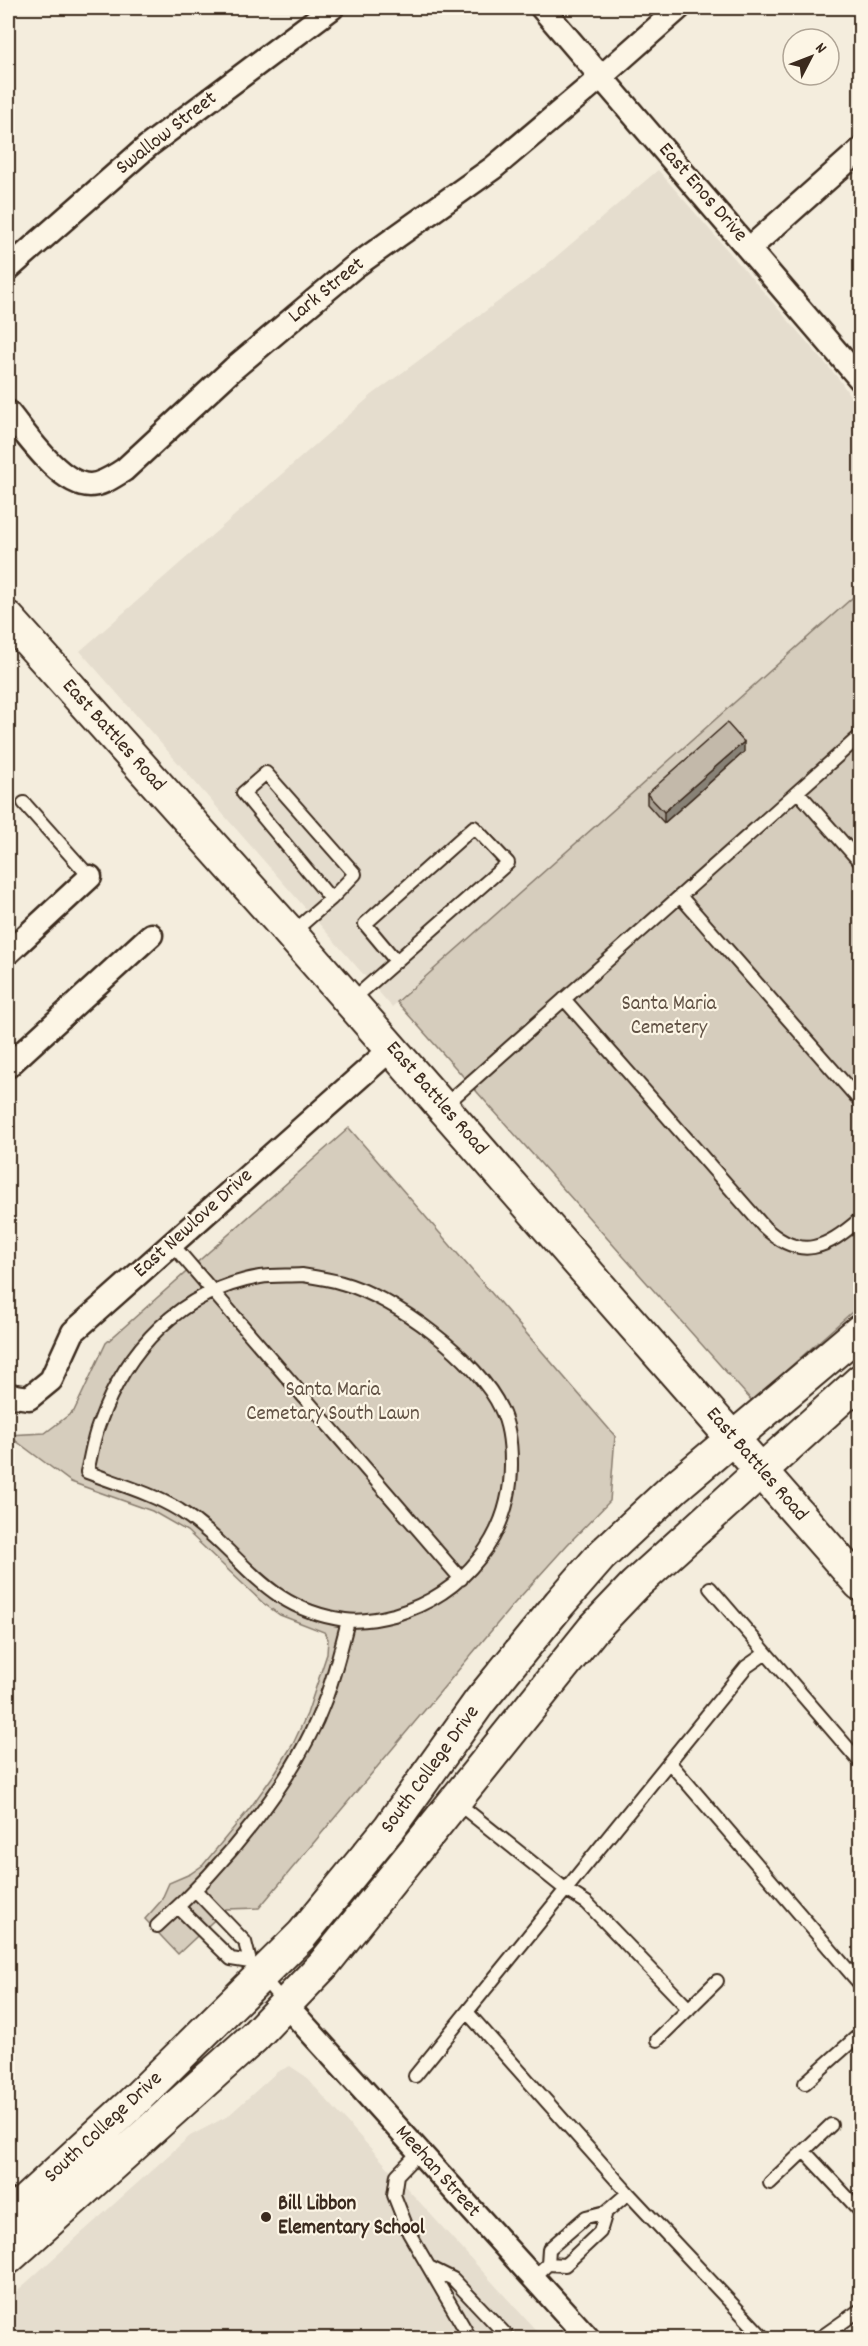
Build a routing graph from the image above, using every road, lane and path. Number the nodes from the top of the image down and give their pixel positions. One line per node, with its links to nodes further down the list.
1 (332, 8): 7 (street, Swallow Street)
2 (542, 8): 4 (street, East Enos Drive)
3 (679, 8): 4 (street)
4 (601, 77): 6 (street, East Enos Drive); 9 (street, Lark Street)
5 (861, 150): 6 (street)
6 (750, 248): 8 (street, East Enos Drive)
7 (8, 268)
8 (861, 379)
9 (8, 412)
10 (8, 618): 18 (street, East Battles Road)
11 (861, 736): 12 (lane)
12 (798, 792): 14 (lane); 16 (lane)
13 (24, 803): 15 (lane)
14 (861, 862)
15 (90, 877): 20 (street)
16 (680, 896): 22 (lane); 26 (lane)
17 (331, 899): 17 (lane); 18 (lane)
18 (291, 934): 23 (street, East Battles Road)
19 (151, 935): 25 (street)
20 (8, 953)
21 (396, 961): 21 (lane); 23 (lane)
22 (564, 999): 27 (lane); 28 (lane)
23 (350, 1002): 24 (street, East Battles Road)
24 (392, 1048): 27 (street, East Battles Road); 29 (street, East Newlove Drive)
25 (8, 1066)
26 (861, 1101)
27 (443, 1107): 34 (street, East Battles Road)
28 (861, 1219)
29 (172, 1244): 30 (lane); 33 (street, East Newlove Drive)
30 (212, 1291): 36 (lane); 36 (lane); 39 (lane)
31 (861, 1331): 34 (street, South College Drive)
32 (861, 1381): 35 (street, South College Drive)
33 (8, 1395)
34 (734, 1439): 35 (street, East Battles Road); 48 (street, South College Drive)
35 (762, 1471): 37 (street, East Battles Road); 43 (street, South College Drive)
36 (461, 1579): 39 (lane)
37 (861, 1584)
38 (710, 1588): 40 (lane)
39 (348, 1621): 45 (lane)
40 (766, 1653): 41 (lane); 42 (lane)
41 (669, 1762): 44 (lane); 50 (lane)
42 (861, 1762)
43 (455, 1801): 44 (lane); 51 (street, South College Drive)
44 (565, 1889): 52 (lane); 53 (lane)
45 (196, 1891): 46 (lane); 48 (lane)
46 (178, 1907): 47 (lane); 48 (lane)
47 (157, 1926)
48 (256, 1969): 51 (lane); 65 (street, South College Drive)
49 (717, 1981): 52 (lane)
50 (861, 1984)
51 (286, 2005): 60 (street, Meehan Street); 66 (street, South College Drive)
52 (689, 2009): 55 (lane)
53 (467, 2012): 56 (lane); 62 (lane)
54 (861, 2034): 57 (lane)
55 (657, 2040)
56 (415, 2076)
57 (805, 2083)
58 (831, 2125): 59 (lane)
59 (804, 2151): 61 (lane); 63 (lane)
60 (419, 2152): 67 (lane); 68 (street, Meehan Street)
61 (770, 2183)
62 (628, 2193): 64 (lane); 73 (lane)
63 (861, 2211)
64 (606, 2212): 68 (lane); 68 (lane)
65 (8, 2217)
66 (8, 2258)
67 (429, 2267): 70 (lane); 71 (lane)
68 (541, 2271): 72 (street, Meehan Street)
69 (861, 2310): 74 (lane)
70 (470, 2338)
71 (509, 2338)
72 (588, 2338)
73 (764, 2338)
74 (820, 2338)

